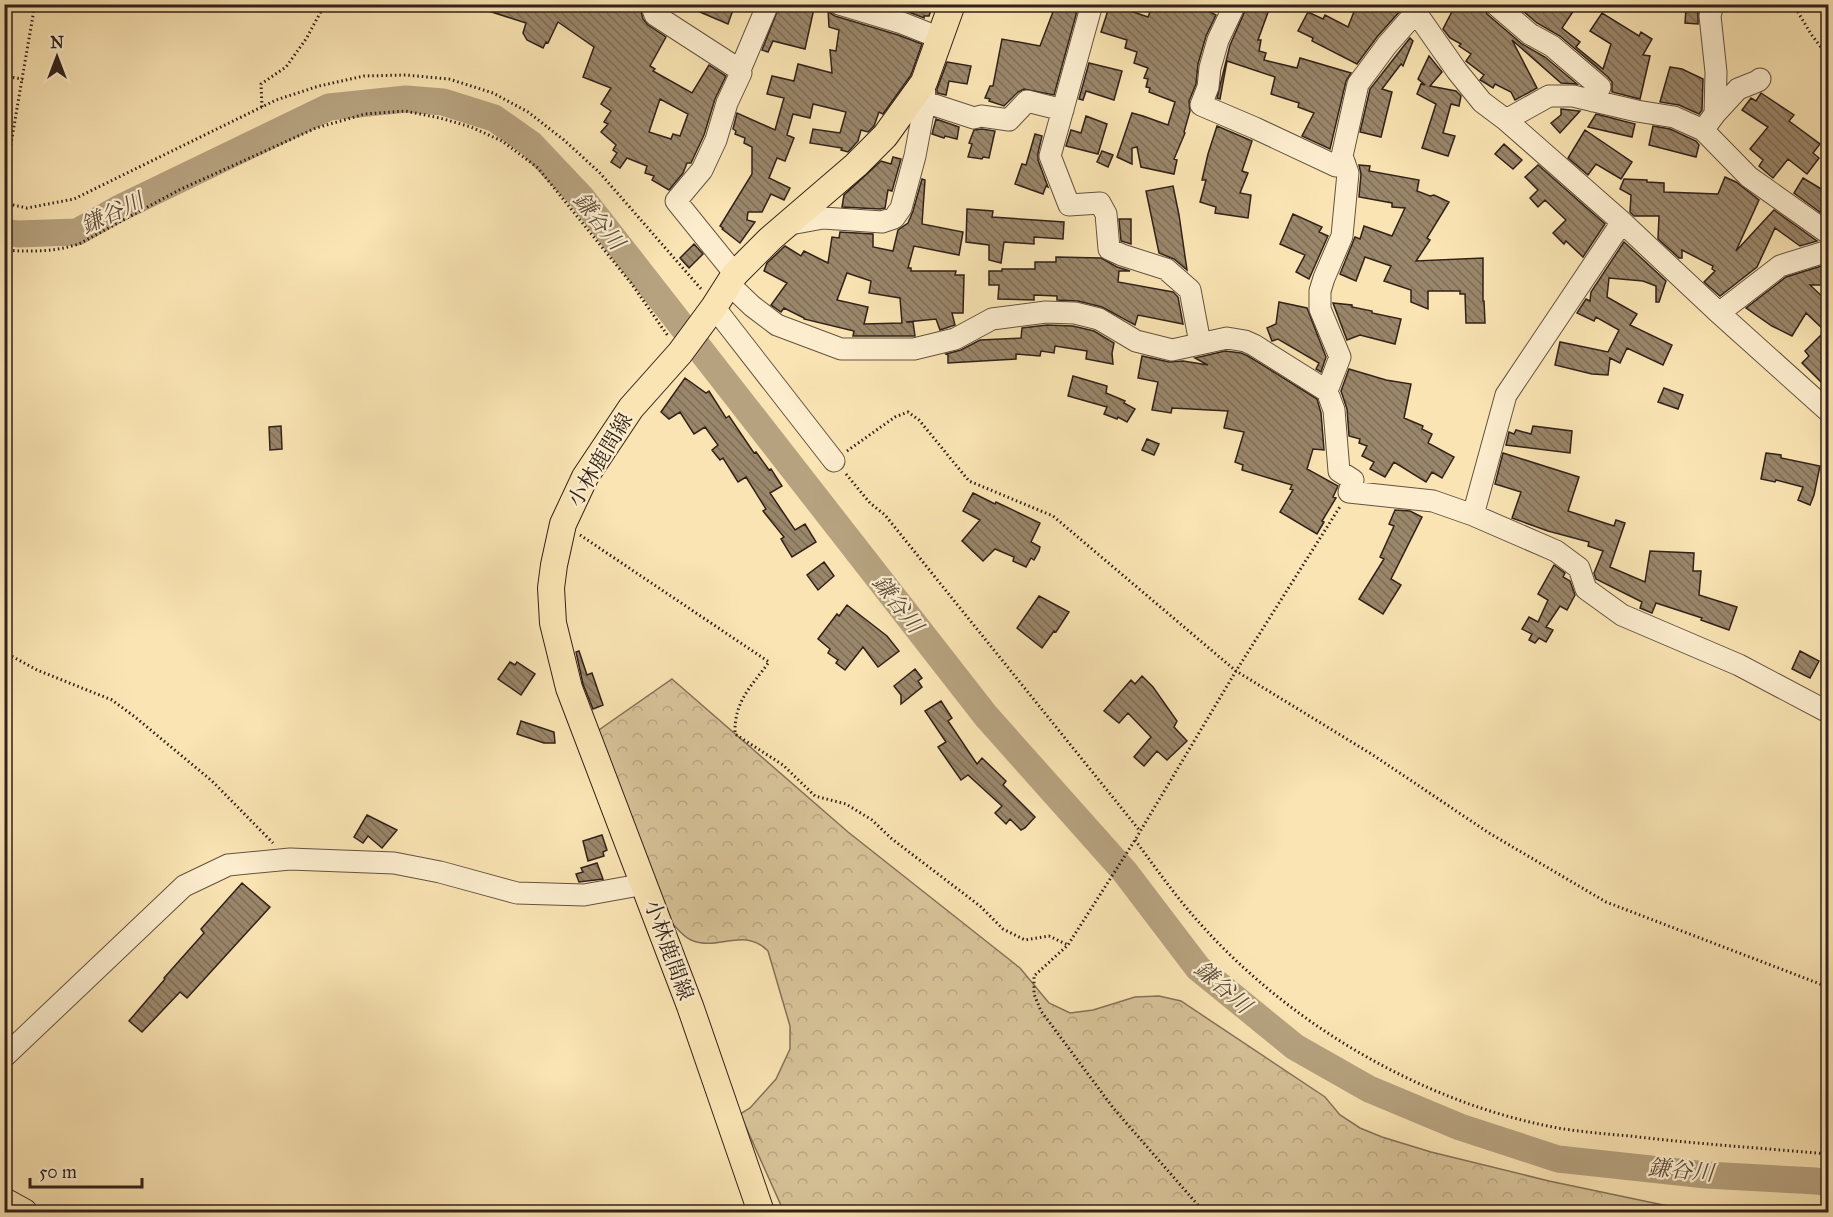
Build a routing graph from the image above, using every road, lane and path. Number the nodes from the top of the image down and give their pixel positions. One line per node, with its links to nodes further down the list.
1 (35, 4): 17 (path)
2 (325, 4): 21 (path)
3 (651, 4): 15 (street)
4 (768, 4): 15 (street)
5 (839, 4): 13 (street)
6 (952, 4): 13 (main road, 小林鹿間線)
7 (1092, 4): 22 (street)
8 (1235, 4): 25 (street)
9 (1495, 4): 20 (street)
10 (1713, 4): 24 (street)
11 (1793, 4): 14 (path)
12 (1413, 8): 23 (street); 25 (street)
13 (940, 38): 19 (main road, 小林鹿間線)
14 (1824, 50)
15 (740, 70): 33 (street)
16 (4, 75): 17 (path)
17 (22, 79): 26 (path)
18 (1760, 79): 24 (street)
19 (925, 92): 22 (street); 29 (main road, 小林鹿間線); 29 (street)
20 (1593, 101): 23 (street); 24 (street)
21 (262, 107): 27 (path); 34 (path)
22 (1063, 110): 36 (street)
23 (1506, 120): 28 (street)
24 (1709, 122): 30 (street)
25 (1345, 164): 38 (street)
26 (4, 185): 27 (path)
27 (6, 204)
28 (1622, 222): 35 (street); 42 (street)
29 (785, 225): 33 (main road, 小林鹿間線)
30 (1828, 233)
31 (4, 250): 37 (path)
32 (1828, 251): 35 (street)
33 (732, 279): 34 (main road, 小林鹿間線); 36 (street)
34 (712, 310): 37 (main road, 小林鹿間線); 40 (street)
35 (1719, 313): 39 (street)
36 (1200, 343): 38 (street)
37 (682, 350): 43 (main road, 小林鹿間線)
38 (1327, 391): 41 (street)
39 (1828, 411)
40 (834, 461): 45 (path); 47 (path)
41 (1349, 492): 42 (street); 45 (path)
42 (1473, 515): 46 (street)
43 (563, 524): 50 (main road, 小林鹿間線); 51 (path)
44 (4, 652): 49 (path)
45 (1236, 671): 47 (path); 52 (path)
46 (1828, 712)
47 (1140, 831): 48 (path)
48 (1135, 840): 51 (path); 54 (path)
49 (290, 859): 50 (street); 53 (street)
50 (645, 884): 57 (main road, 小林鹿間線)
51 (1068, 945): 58 (path)
52 (1828, 987)
53 (4, 1058)
54 (1828, 1154)
55 (4, 1200): 56 (main road)
56 (24, 1212)
57 (761, 1212)
58 (1203, 1212)

